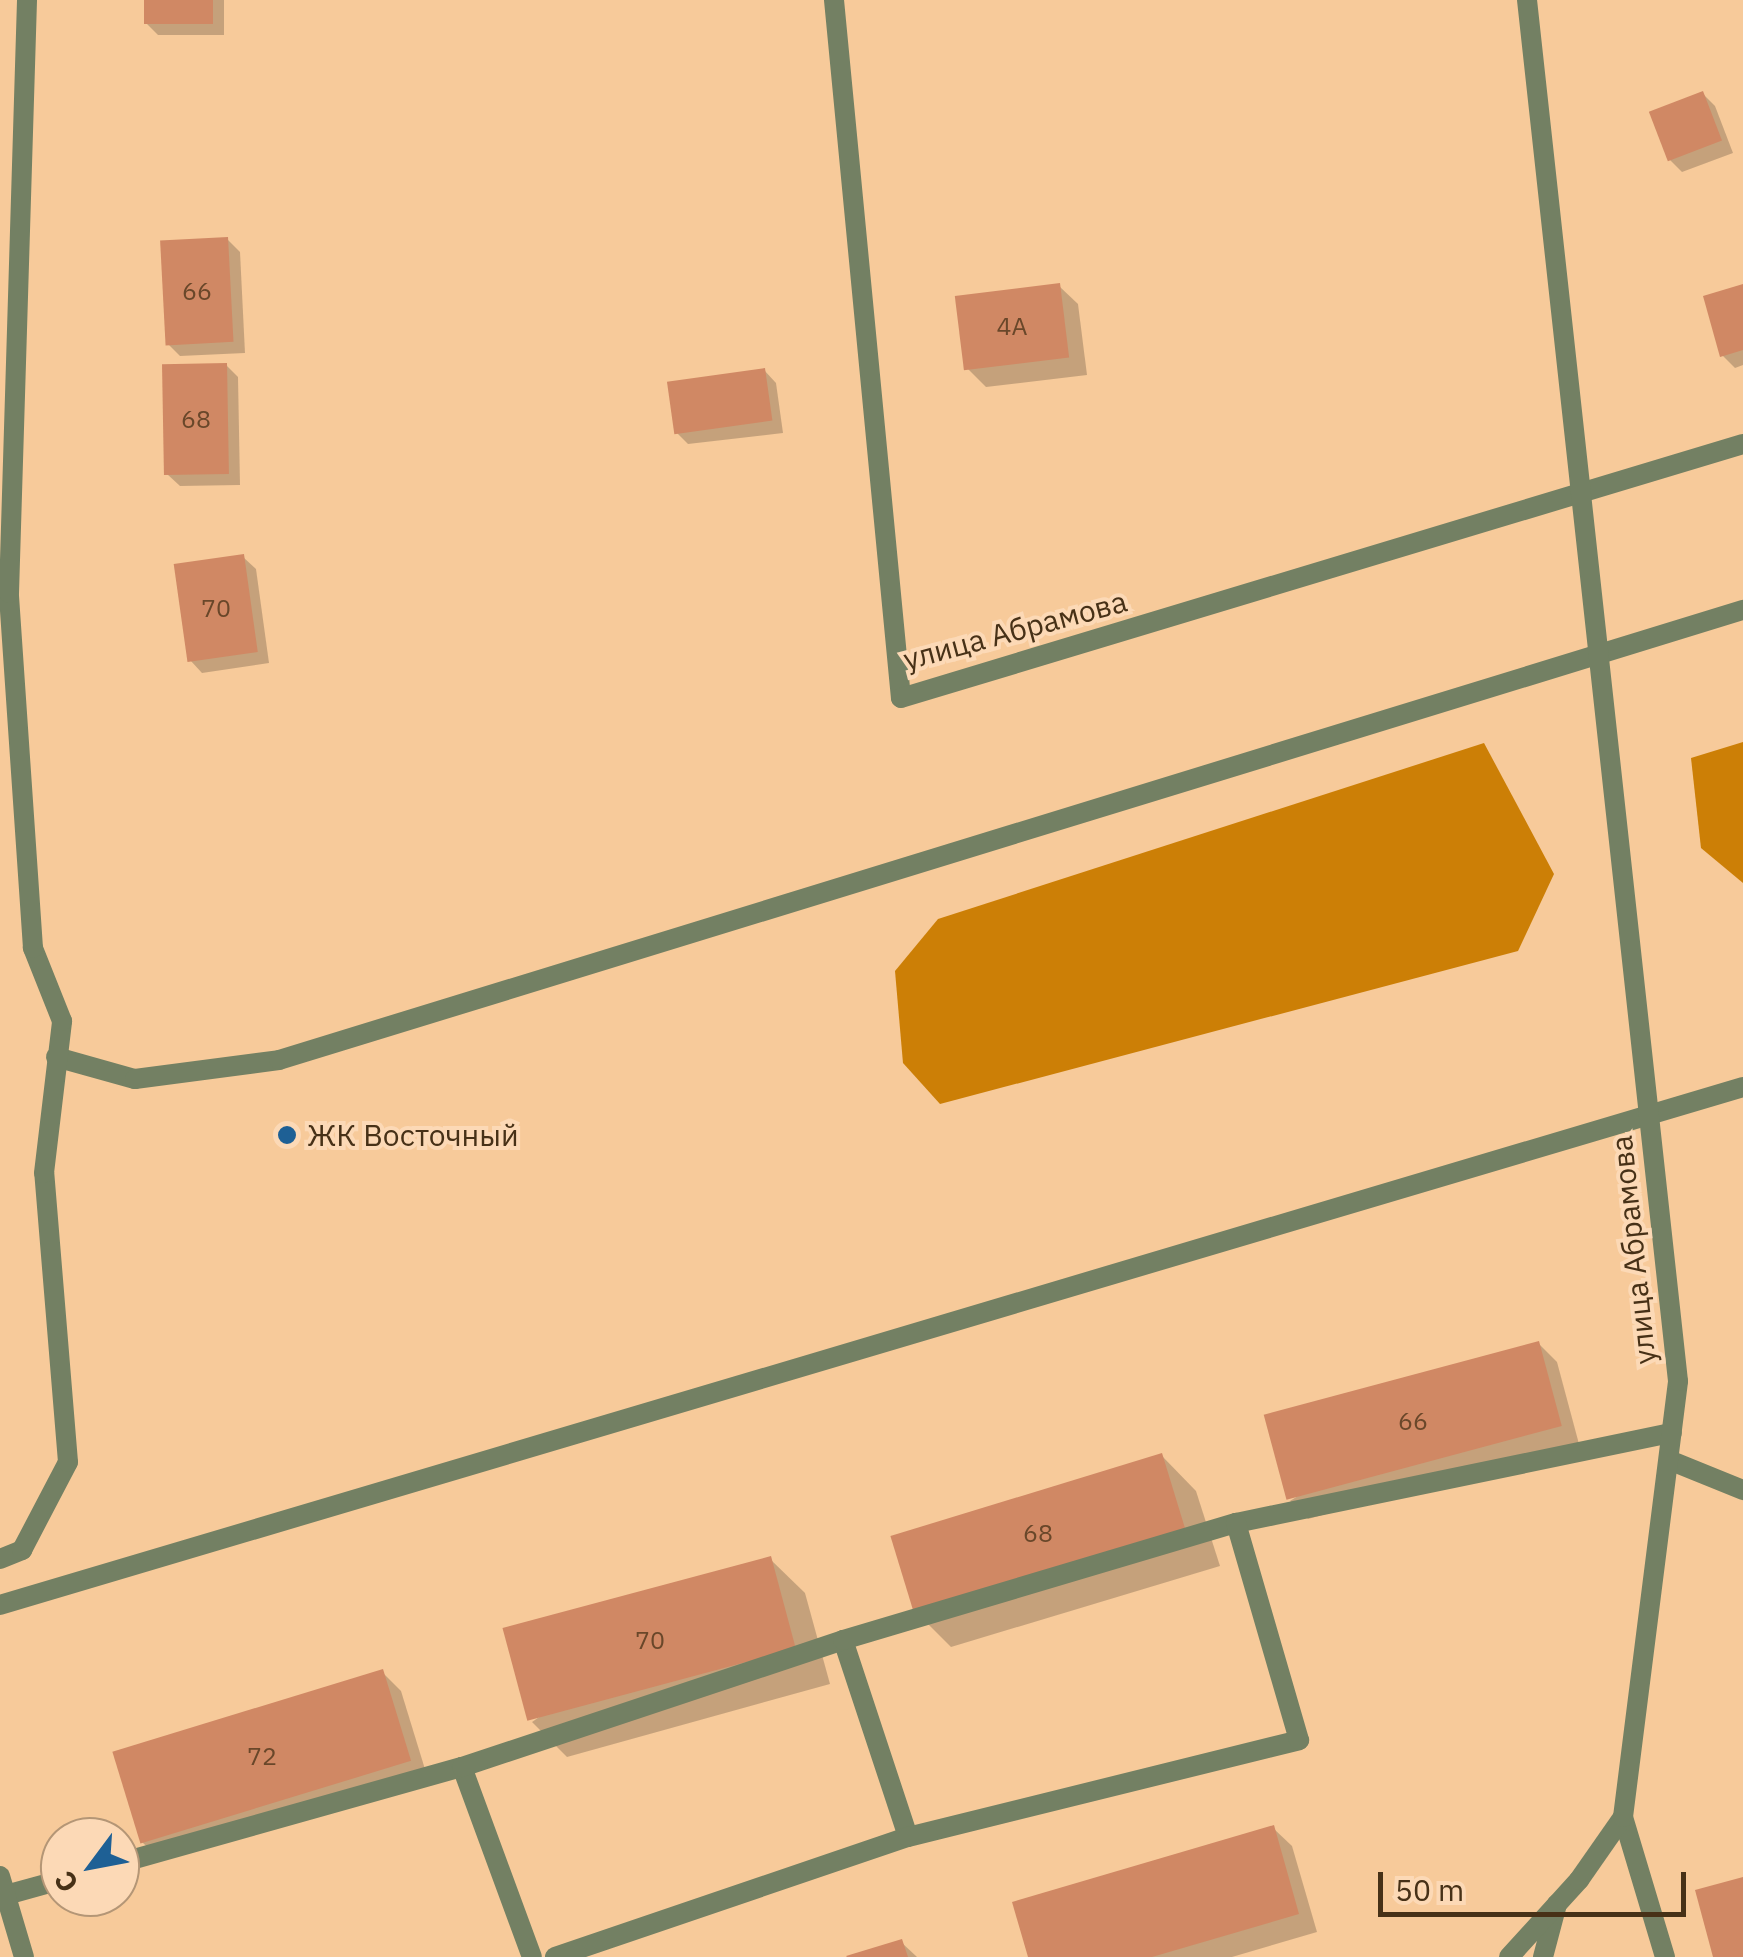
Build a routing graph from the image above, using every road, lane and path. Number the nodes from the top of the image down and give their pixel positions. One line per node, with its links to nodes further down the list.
1 (27, 0): 8 (street)
2 (834, 0): 5 (street, улица Абрамова)
3 (1527, 0): 5 (street, улица Абрамова)
4 (1743, 444): 5 (street)
5 (1581, 494): 7 (street, улица Абрамова)
6 (1743, 610): 7 (street)
7 (1598, 654): 8 (street); 10 (street, улица Абрамова)
8 (56, 1056): 15 (street)
9 (1743, 1087): 10 (street)
10 (1649, 1119): 11 (street, улица Абрамова); 16 (street)
11 (1672, 1433): 12 (street, улица Абрамова); 14 (street)
12 (1669, 1460): 13 (street); 19 (street, улица Абрамова)
13 (1743, 1490)
14 (1236, 1523): 17 (street); 20 (street)
15 (0, 1558)
16 (0, 1606)
17 (842, 1640): 18 (street); 20 (street)
18 (462, 1767): 21 (street); 26 (street)
19 (1623, 1817): 24 (street, улица Абрамова); 30 (street)
20 (908, 1837): 27 (street)
21 (140, 1857)
22 (40, 1882): 23 (street)
23 (3, 1886): 25 (street)
24 (1557, 1904): 28 (street, улица Абрамова); 29 (street)
25 (24, 1957)
26 (532, 1957)
27 (554, 1957)
28 (1508, 1957)
29 (1543, 1957)
30 (1665, 1957)

